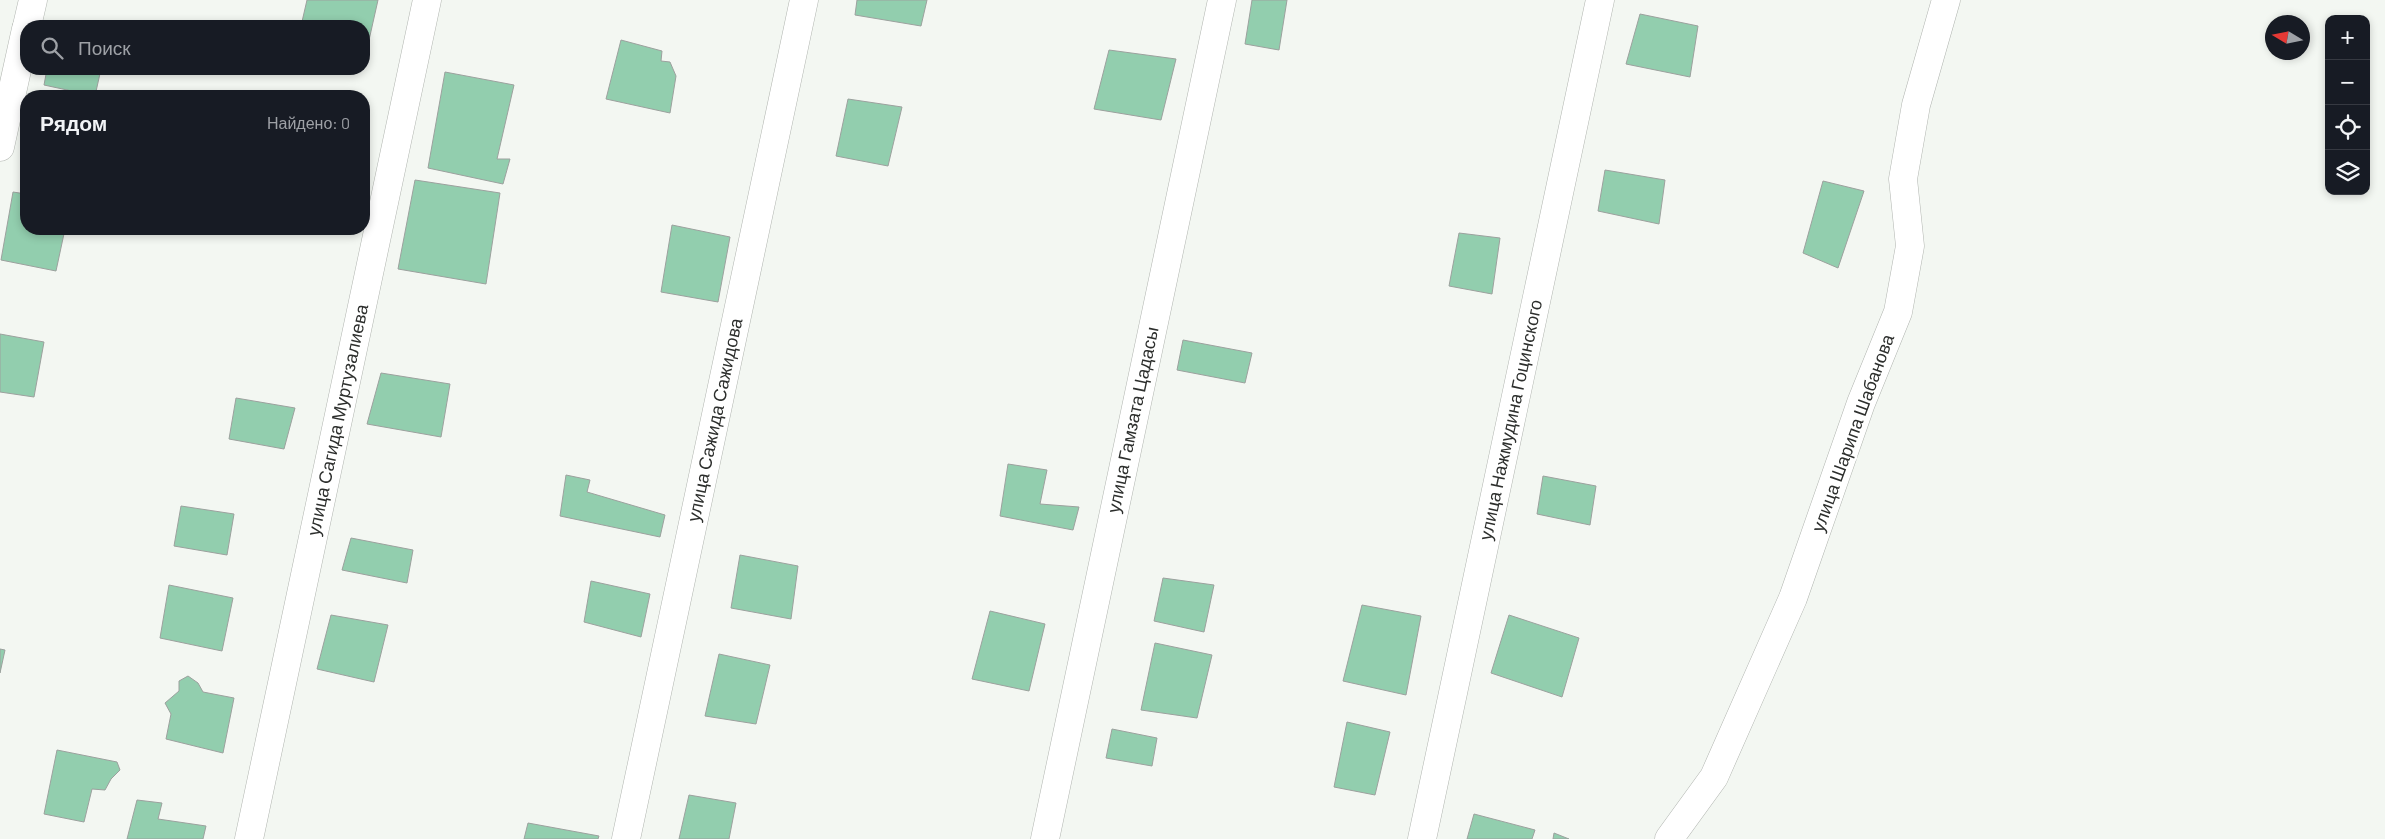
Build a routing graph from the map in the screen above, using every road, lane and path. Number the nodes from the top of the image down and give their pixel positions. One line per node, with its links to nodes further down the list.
1 (33, 0): 7 (street)
2 (427, 0): 10 (street, улица Сагида Муртузалиева)
3 (804, 0): 11 (street, улица Сажида Сажидова)
4 (1222, 0): 12 (street, улица Гамзата Цадасы)
5 (1600, 0): 13 (street, улица Нажмудина Гоцинского)
6 (1946, 0): 14 (street, улица Шарипа Шабанова)
7 (29, 20)
8 (20, 59): 9 (street)
9 (0, 147)
10 (250, 839)
11 (626, 839)
12 (1045, 839)
13 (1422, 839)
14 (1669, 839)

